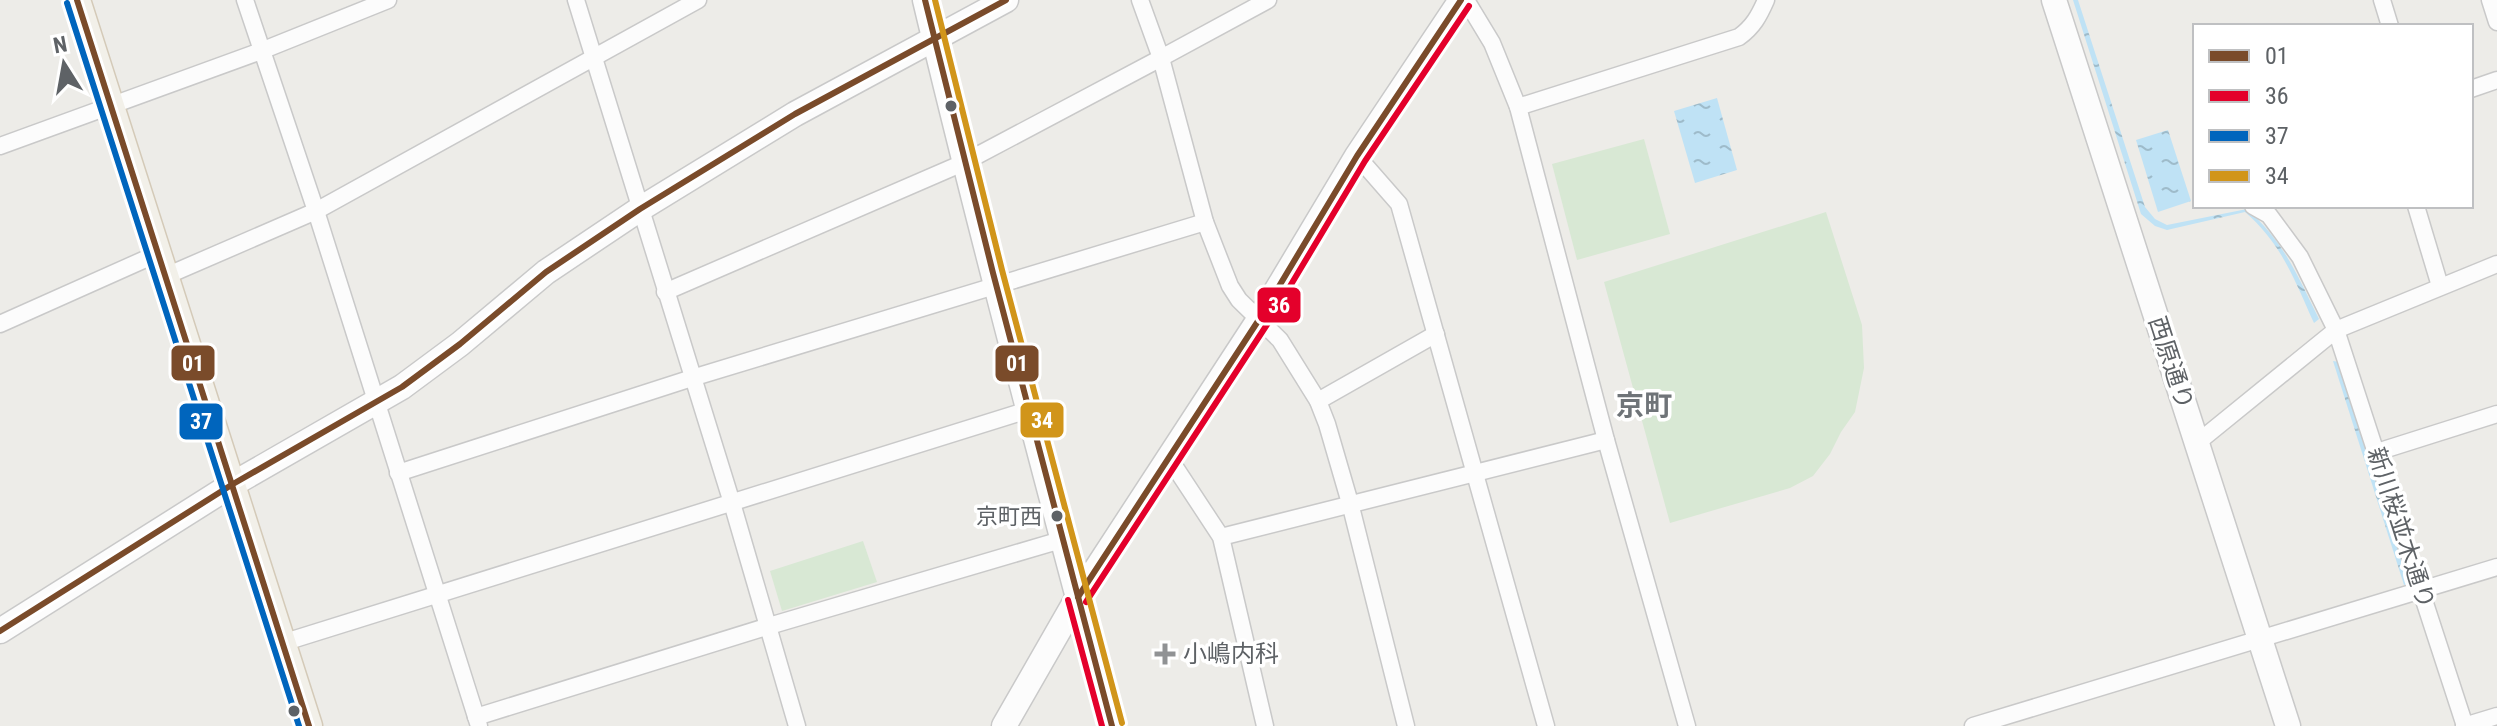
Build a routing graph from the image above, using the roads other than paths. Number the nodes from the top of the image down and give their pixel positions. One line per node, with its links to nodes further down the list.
1 (77, 0): 23 (main road)
2 (245, 0): 18 (street)
3 (388, 0): 18 (street)
4 (576, 0): 19 (street)
5 (698, 0): 19 (street)
6 (925, 0): 17 (street)
7 (1006, 0): 17 (street)
8 (1140, 0): 20 (street)
9 (1268, 0): 20 (street)
10 (1464, 0): 24 (street); 26 (street)
11 (1766, 0): 24 (street)
12 (2054, 0): 48 (street, 西原通り)
13 (2382, 0): 16 (street)
14 (2490, 0): 15 (street)
15 (2497, 22)
16 (2389, 24)
17 (934, 37): 27 (street); 30 (street)
18 (261, 51): 23 (street); 31 (street)
19 (594, 58): 30 (street); 31 (street)
20 (1161, 58): 27 (street); 32 (street)
21 (2497, 80): 22 (street)
22 (2473, 88)
23 (111, 107): 25 (street); 33 (main road)
24 (1518, 107): 47 (street)
25 (0, 146)
26 (1357, 156): 38 (street); 41 (street)
27 (963, 163): 36 (street); 37 (street)
28 (2257, 208): 40 (street, 新川桜並木通り)
29 (2417, 208): 35 (street)
30 (640, 209): 37 (street); 44 (street)
31 (316, 211): 33 (street); 44 (street)
32 (1205, 222): 36 (street); 38 (street)
33 (162, 264): 39 (street); 53 (main road)
34 (2497, 264): 35 (street)
35 (2440, 286): 40 (street)
36 (997, 287): 42 (street); 45 (street)
37 (665, 292): 42 (street)
38 (1260, 318): 43 (street); 50 (street)
39 (0, 324)
40 (2336, 330): 48 (street); 49 (street, 新川桜並木通り)
41 (1436, 334): 43 (street); 51 (street)
42 (692, 378): 52 (street); 54 (street)
43 (1318, 401): 55 (street)
44 (375, 402): 52 (street); 53 (street)
45 (1028, 410): 54 (street); 57 (street)
46 (2497, 414): 49 (street)
47 (1606, 440): 51 (street); 75 (street)
48 (2197, 443): 64 (street, 西原通り)
49 (2377, 452): 59 (street, 新川桜並木通り)
50 (1169, 458): 56 (street); 61 (street)
51 (1475, 472): 55 (street); 74 (street)
52 (398, 473): 60 (street)
53 (233, 484): 63 (street); 65 (main road)
54 (732, 503): 60 (street); 62 (street)
55 (1350, 503): 56 (street); 73 (street)
56 (1221, 537): 72 (street)
57 (1061, 540): 61 (street); 62 (street)
58 (2497, 567): 59 (street)
59 (2421, 589): 64 (street); 78 (street, 新川桜並木通り)
60 (436, 594): 65 (street); 67 (street)
61 (1078, 597): 70 (street); 71 (street)
62 (769, 626): 67 (street); 69 (street)
63 (0, 631)
64 (2260, 639): 76 (street); 77 (street, 西原通り)
65 (282, 643): 68 (main road)
66 (2497, 716): 78 (street)
67 (478, 722)
68 (309, 726)
69 (797, 726)
70 (1004, 726)
71 (1112, 726)
72 (1265, 726)
73 (1406, 726)
74 (1546, 726)
75 (1687, 726)
76 (1973, 726)
77 (2288, 726)
78 (2465, 726)

